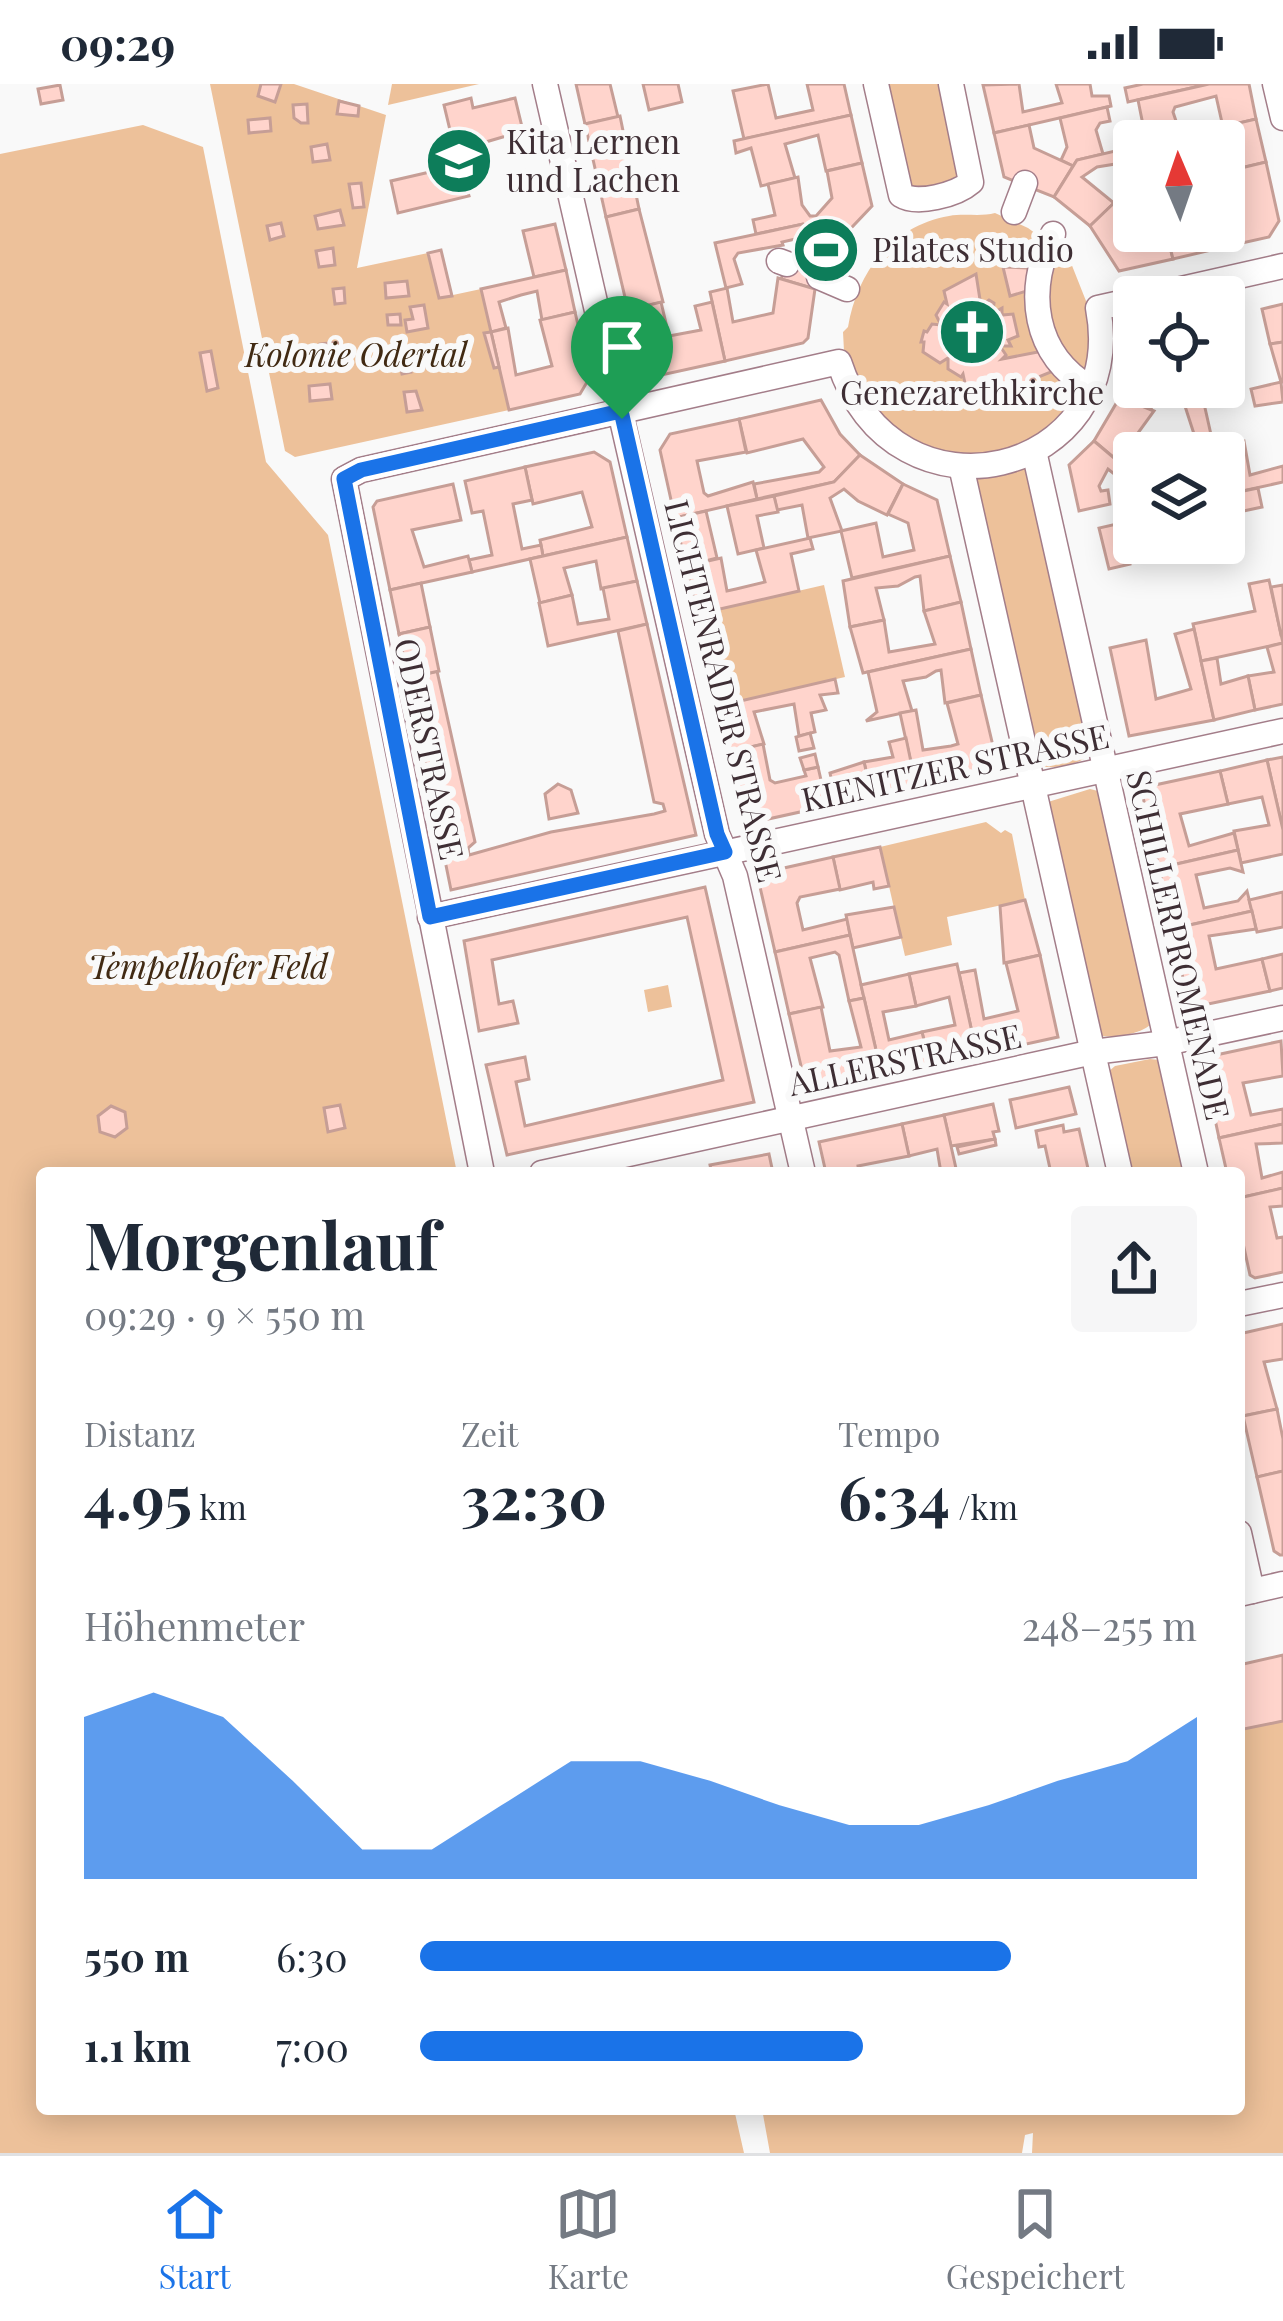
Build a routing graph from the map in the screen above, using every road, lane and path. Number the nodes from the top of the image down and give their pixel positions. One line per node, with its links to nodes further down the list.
1 (545, 84): 15 (street, LICHTENRADER STRASSE)
2 (876, 84): 3 (street)
3 (951, 84)
4 (1276, 84): 5 (street)
5 (1283, 118)
6 (1025, 183): 7 (street)
7 (1014, 212)
8 (1053, 234): 14 (street)
9 (1283, 266): 10 (street)
10 (1239, 276)
11 (819, 277): 12 (street)
12 (847, 289)
13 (1113, 305): 14 (street)
14 (1090, 388): 16 (street)
15 (621, 411): 17 (street); 21 (street, LICHTENRADER STRASSE); 22 (street, ODERSTRASSE)
16 (1034, 451): 17 (street); 19 (street, SCHILLERPROMENADE)
17 (961, 466): 20 (street)
18 (1283, 730): 19 (street, KIENITZER STRASSE)
19 (1105, 770): 20 (street, KIENITZER STRASSE); 24 (street, SCHILLERPROMENADE)
20 (1033, 785): 21 (street, KIENITZER STRASSE); 25 (street)
21 (725, 852): 22 (street, KIENITZER STRASSE); 26 (street, LICHTENRADER STRASSE)
22 (430, 917): 27 (street, ODERSTRASSE)
23 (1283, 1018): 24 (street, ALLERSTRASSE)
24 (1166, 1043): 25 (street, ALLERSTRASSE); 31 (street, SCHILLERPROMENADE)
25 (1093, 1052): 26 (street, ALLERSTRASSE); 30 (street)
26 (790, 1119): 28 (street, ALLERSTRASSE); 29 (street, LICHTENRADER STRASSE)
27 (481, 1167)
28 (570, 1167)
29 (801, 1167)
30 (1119, 1167)
31 (1195, 1167)
32 (1283, 1294): 33 (street)
33 (1245, 1303)
34 (1283, 1584): 35 (street)
35 (1245, 1593)

